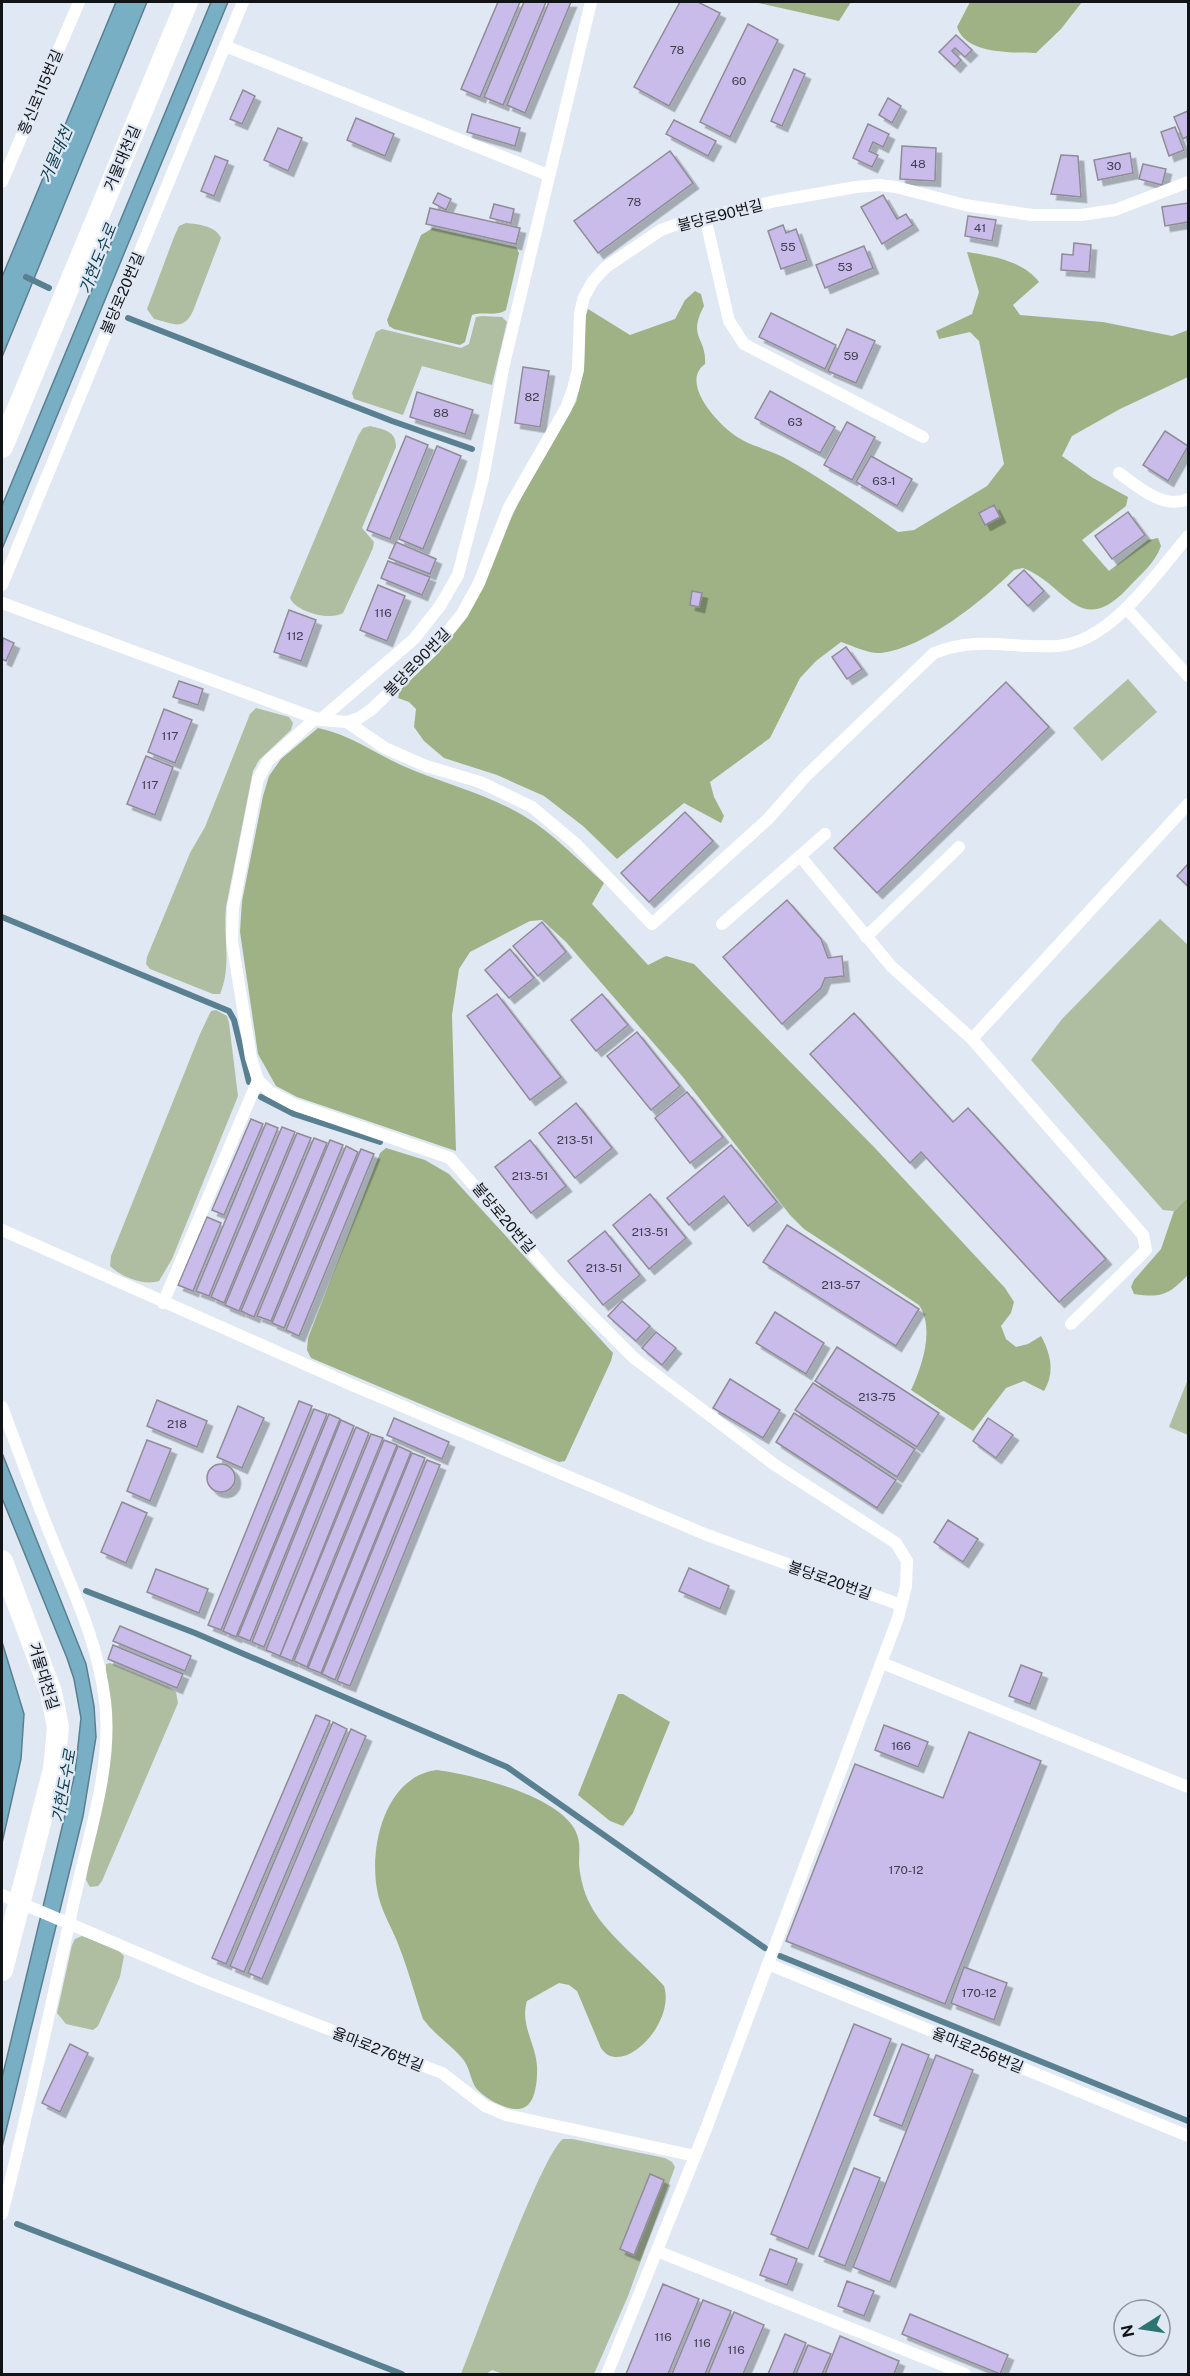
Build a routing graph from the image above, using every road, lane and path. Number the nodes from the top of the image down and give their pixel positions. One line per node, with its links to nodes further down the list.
1 (79, 2): 7 (lane, 흥신로115번길)
2 (187, 2): 11 (street, 거물대천길)
3 (243, 2): 5 (lane, 불당로20번길)
4 (591, 2): 6 (lane)
5 (225, 46): 6 (lane); 15 (lane, 불당로20번길)
6 (548, 175): 19 (lane)
7 (2, 182)
8 (1188, 182): 9 (lane, 불당로90번길)
9 (705, 217): 10 (lane); 20 (lane, 불당로90번길)
10 (923, 437)
11 (2, 447)
12 (1119, 473): 13 (lane)
13 (1188, 499)
14 (1188, 536): 17 (lane)
15 (2, 585)
16 (2, 603): 19 (lane)
17 (1126, 608): 18 (lane); 20 (lane)
18 (1188, 676)
19 (318, 719): 20 (lane); 28 (lane)
20 (347, 722)
21 (1188, 804): 27 (lane)
22 (825, 834): 24 (lane)
23 (959, 847): 26 (lane)
24 (800, 856): 25 (lane); 26 (lane)
25 (722, 924)
26 (866, 937): 27 (lane)
27 (972, 1039): 31 (lane)
28 (258, 1080): 30 (lane); 34 (lane, 불당로20번길)
29 (2, 1230): 30 (lane, 불당로20번길)
30 (163, 1303): 34 (lane, 불당로20번길)
31 (1071, 1324)
32 (2, 1407): 38 (lane)
33 (2, 1561): 37 (street, 거물대천길)
34 (901, 1605): 35 (lane)
35 (882, 1663): 36 (lane); 39 (lane)
36 (1188, 1787)
37 (14, 1900): 38 (lane, 율마로276번길); 40 (street, 거물대천길)
38 (67, 1922): 42 (lane, 율마로276번길); 43 (lane)
39 (768, 1964): 41 (lane, 율마로256번길); 42 (lane)
40 (2, 1970)
41 (1188, 2136)
42 (695, 2156): 44 (lane)
43 (2, 2214)
44 (657, 2252): 45 (lane); 46 (lane)
45 (607, 2374)
46 (965, 2374)

